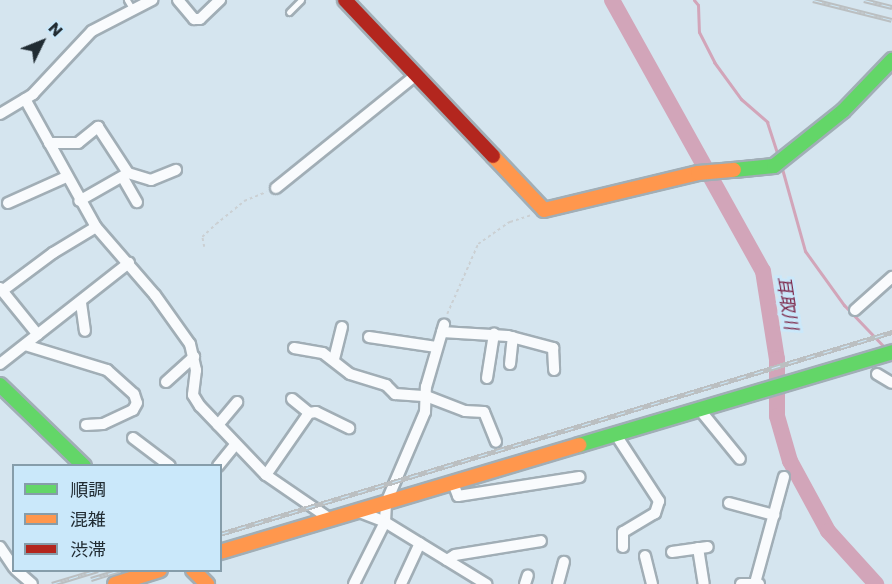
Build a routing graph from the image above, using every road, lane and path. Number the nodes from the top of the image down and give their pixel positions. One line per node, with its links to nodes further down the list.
1 (152, 0): 6 (street)
2 (178, 0): 3 (street)
3 (220, 0)
4 (301, 0): 7 (lane)
5 (345, 0): 9 (street)
6 (130, 5): 10 (street)
7 (289, 12)
8 (892, 60): 20 (street)
9 (416, 75): 16 (street); 20 (street)
10 (25, 99): 11 (street); 12 (street)
11 (1, 111)
12 (49, 143): 14 (street); 15 (street)
13 (176, 170): 14 (street)
14 (126, 175): 17 (street); 18 (street)
15 (66, 177): 17 (street); 19 (street)
16 (276, 188): 22 (path)
17 (79, 201): 21 (street)
18 (137, 202)
19 (8, 203)
20 (544, 210): 29 (path)
21 (96, 227): 23 (street); 25 (street)
22 (204, 247)
23 (129, 263): 26 (street); 39 (street)
24 (892, 277): 27 (street)
25 (1, 289): 32 (street)
26 (81, 303): 30 (street); 32 (street)
27 (855, 310)
28 (342, 327): 40 (street)
29 (443, 329): 31 (street); 36 (street)
30 (86, 331)
31 (494, 334): 34 (street); 45 (street)
32 (38, 335): 35 (street)
33 (369, 337): 36 (street)
34 (513, 337): 42 (street); 43 (street)
35 (25, 345): 41 (street); 54 (street)
36 (436, 347): 49 (street)
37 (294, 348): 40 (street)
38 (892, 352): 52 (street)
39 (194, 357): 46 (street); 55 (street)
40 (334, 359): 49 (street)
41 (0, 364)
42 (510, 364)
43 (554, 370)
44 (877, 374): 47 (street)
45 (487, 378)
46 (166, 382)
47 (892, 383)
48 (0, 385): 62 (street)
49 (426, 396): 59 (street); 70 (street)
50 (292, 399): 53 (street)
51 (237, 402): 55 (street)
52 (700, 410): 57 (street); 61 (street)
53 (309, 413): 56 (street); 65 (street)
54 (86, 425)
55 (218, 425): 60 (street)
56 (349, 428)
57 (616, 435): 68 (street); 78 (street)
58 (133, 438): 63 (street)
59 (496, 442)
60 (235, 445): 64 (street); 65 (street)
61 (740, 459)
62 (83, 464)
63 (169, 464)
64 (219, 464)
65 (266, 474): 73 (street)
66 (580, 477): 68 (street)
67 (784, 477): 72 (street)
68 (453, 483): 70 (street)
69 (729, 502): 72 (street)
70 (387, 503): 71 (street); 74 (street)
71 (357, 511): 73 (street); 74 (street)
72 (774, 515): 88 (street)
73 (330, 519): 79 (street)
74 (385, 522): 76 (street); 92 (street)
75 (541, 541): 82 (street)
76 (420, 543): 82 (street); 93 (street)
77 (0, 547): 84 (street)
78 (622, 547)
79 (222, 551)
80 (672, 552): 97 (street)
81 (645, 556): 96 (street)
82 (447, 560): 94 (street)
83 (564, 562): 95 (street)
84 (12, 565)
85 (18, 572): 89 (street)
86 (154, 572): 90 (street)
87 (195, 572): 91 (street)
88 (757, 583): 98 (street)
89 (32, 584)
90 (115, 584)
91 (207, 584)
92 (354, 584)
93 (401, 584)
94 (486, 584)
95 (558, 584)
96 (652, 584)
97 (704, 584)
98 (741, 584)

